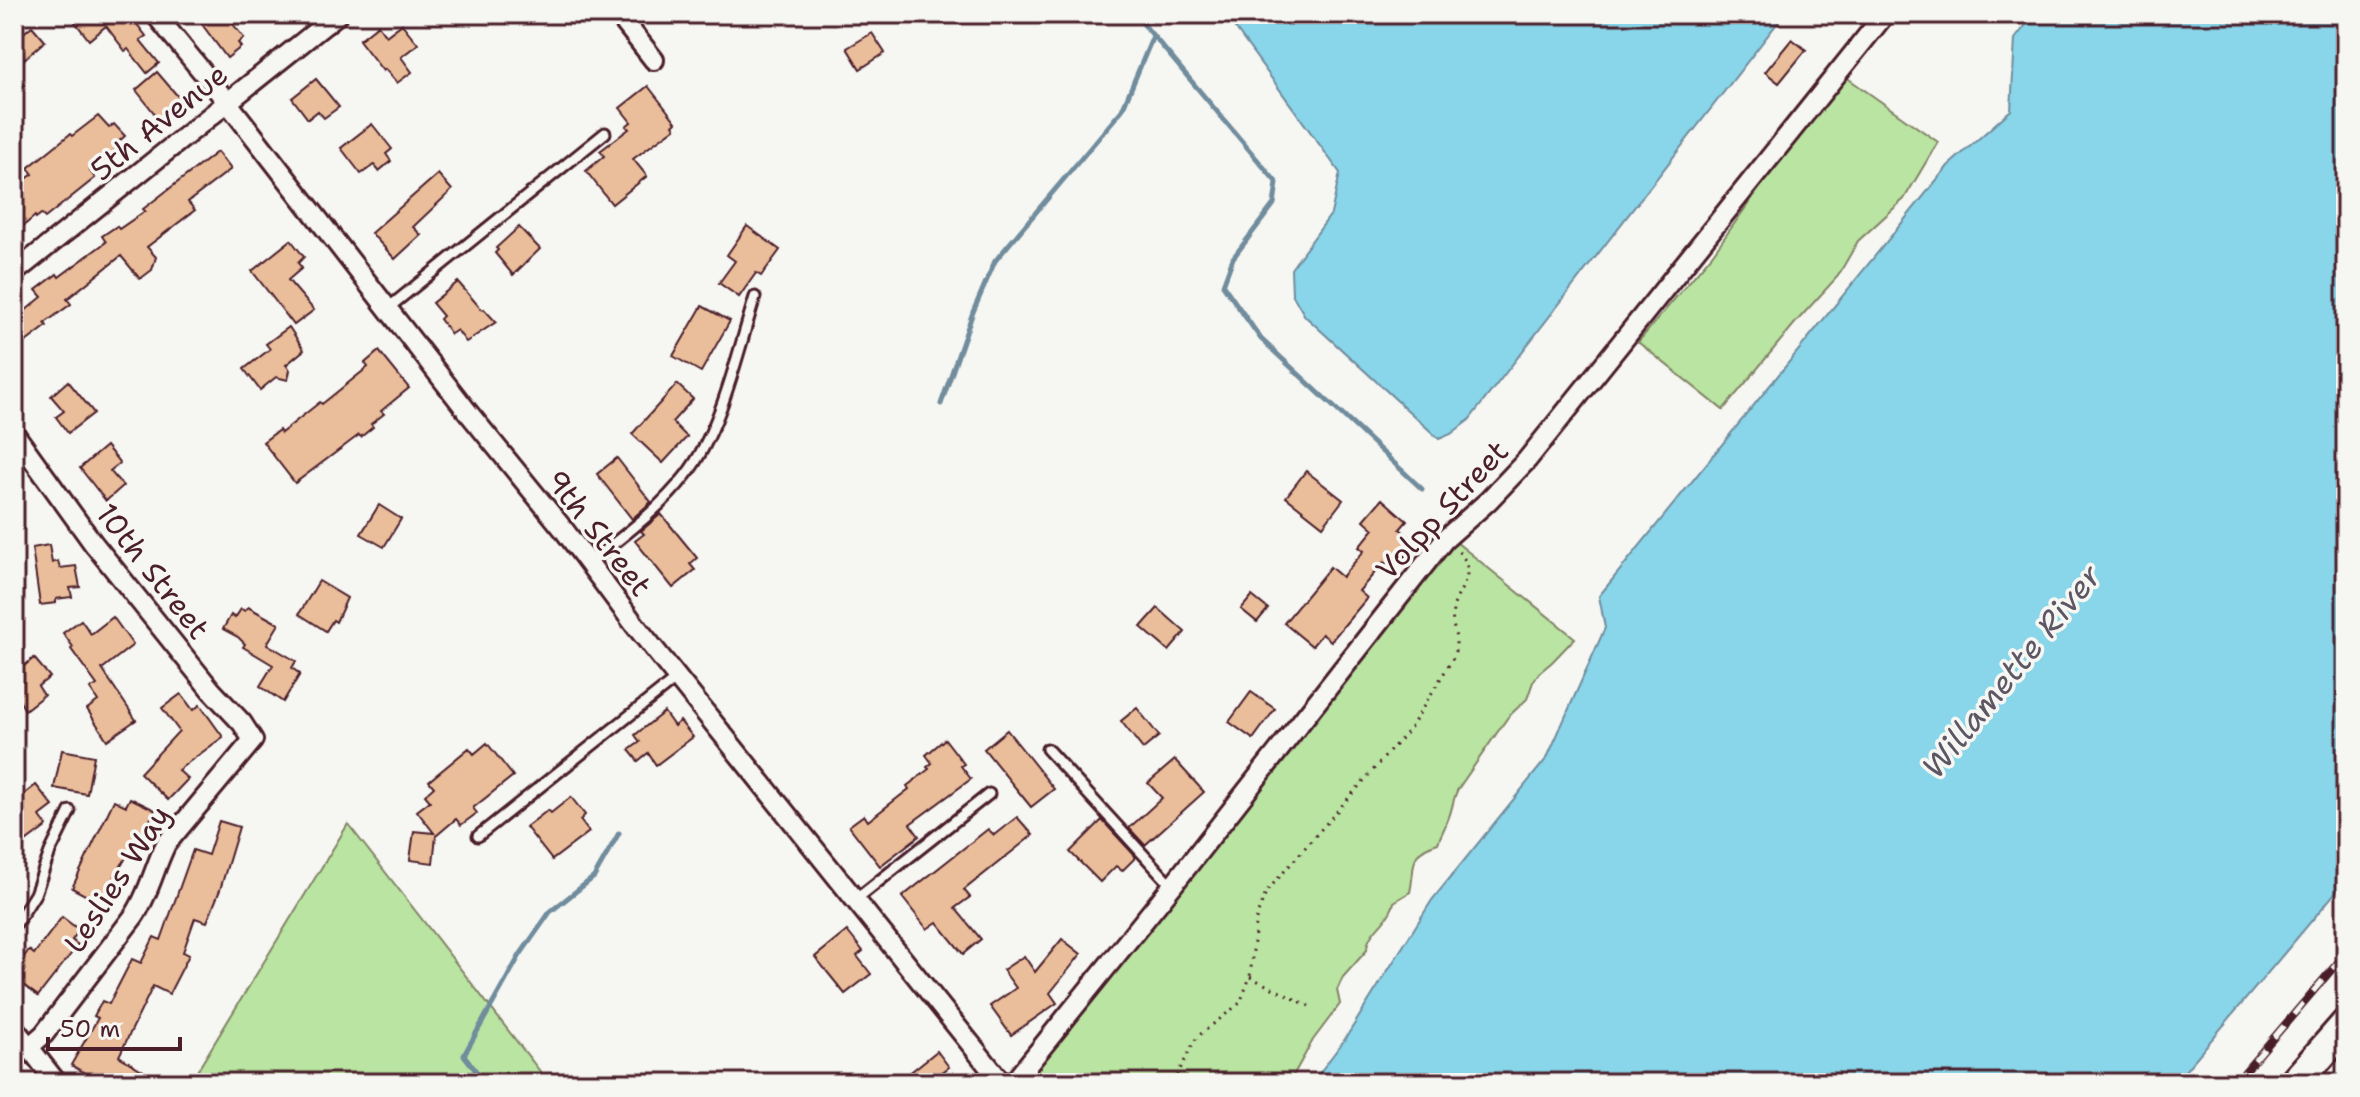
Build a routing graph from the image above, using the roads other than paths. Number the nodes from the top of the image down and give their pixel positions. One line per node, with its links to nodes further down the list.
1 (155, 14): 6 (street, 9th Street)
2 (338, 14): 6 (street, 5th Avenue)
3 (618, 14): 5 (street)
4 (1885, 14): 19 (street, Volpp Street)
5 (654, 60)
6 (228, 103): 8 (street, 5th Avenue); 10 (street, 9th Street)
7 (605, 133): 10 (lane)
8 (14, 273)
9 (755, 297): 12 (lane)
10 (387, 309): 12 (street, 9th Street)
11 (14, 433): 14 (street, 10th Street)
12 (589, 563): 13 (street, 9th Street)
13 (678, 677): 18 (lane); 20 (street, 9th Street)
14 (253, 740): 24 (street, Leslies Way)
15 (1047, 749): 19 (lane)
16 (989, 794): 20 (lane)
17 (70, 811): 21 (lane)
18 (478, 836)
19 (1172, 886): 27 (street, Volpp Street)
20 (855, 900): 26 (street, 9th Street)
21 (14, 927)
22 (2346, 1025): 28 (highway)
23 (14, 1028): 24 (street)
24 (29, 1047): 25 (street)
25 (57, 1083)
26 (1002, 1083)
27 (1013, 1083)
28 (2295, 1083)

